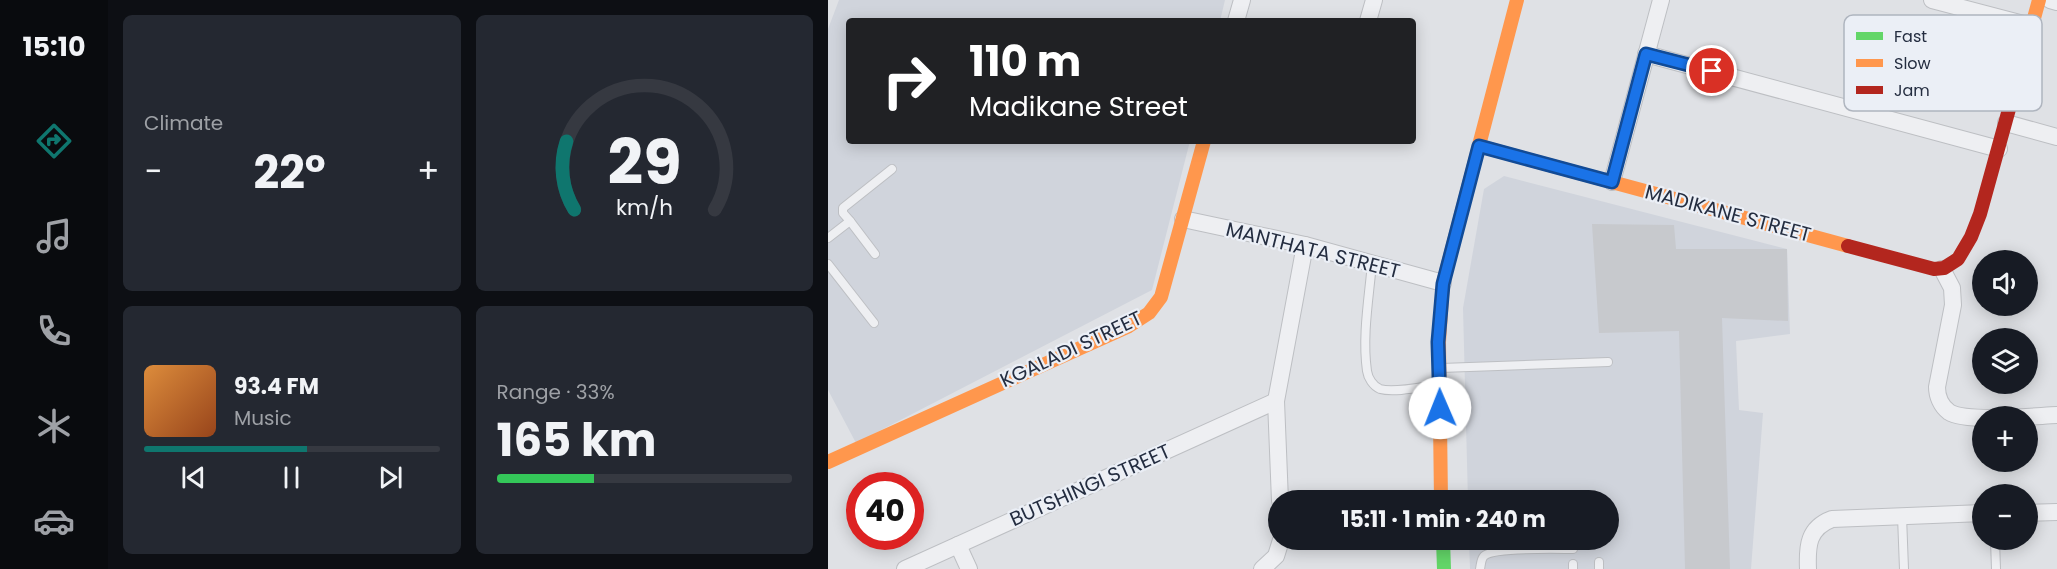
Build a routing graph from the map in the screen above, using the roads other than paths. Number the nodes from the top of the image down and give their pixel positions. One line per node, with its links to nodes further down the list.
1 (1242, 0): 11 (street)
2 (1374, 0): 12 (street)
3 (1517, 0): 20 (street)
4 (1661, 0): 13 (street)
5 (1932, 0): 9 (street)
6 (2039, 0): 10 (street)
7 (2050, 0): 8 (street)
8 (2057, 2)
9 (1989, 15)
10 (2034, 15)
11 (1237, 18)
12 (1369, 18)
13 (1646, 54): 14 (street); 23 (street)
14 (1844, 107)
15 (1858, 111): 21 (street)
16 (2009, 111): 17 (street)
17 (2006, 123): 18 (street); 21 (street)
18 (2057, 136)
19 (1203, 144): 24 (street, KGALADI STREET)
20 (1479, 146): 23 (street, MADIKANE STREET); 32 (street)
21 (1999, 149): 31 (street)
22 (892, 169): 25 (lane)
23 (1612, 182): 31 (street, MADIKANE STREET)
24 (1183, 219): 27 (street, MANTHATA STREET); 39 (street, KGALADI STREET)
25 (850, 221): 26 (lane); 28 (lane)
26 (828, 238)
27 (1305, 245): 29 (street, MANTHATA STREET); 37 (street)
28 (875, 254)
29 (1372, 262): 32 (street, MANTHATA STREET); 36 (lane)
30 (828, 264): 33 (lane)
31 (1942, 268): 38 (street)
32 (1443, 284): 35 (street)
33 (874, 323)
34 (1608, 362): 35 (lane)
35 (1439, 368): 36 (street)
36 (1439, 385): 41 (street)
37 (1276, 401): 40 (street); 46 (street, BUTSHINGI STREET)
38 (2057, 415)
39 (828, 462)
40 (1280, 490)
41 (1441, 490)
42 (2057, 512): 44 (street)
43 (1972, 513): 45 (street)
44 (2038, 513)
45 (1902, 516): 56 (street); 57 (lane)
46 (958, 545): 51 (street, BUTSHINGI STREET); 52 (street)
47 (1278, 550): 53 (street)
48 (1443, 550): 54 (street)
49 (1535, 550): 55 (lane)
50 (1995, 550): 58 (lane)
51 (905, 569)
52 (969, 569)
53 (1262, 569)
54 (1444, 569)
55 (1480, 569)
56 (1808, 569)
57 (1904, 569)
58 (1996, 569)

